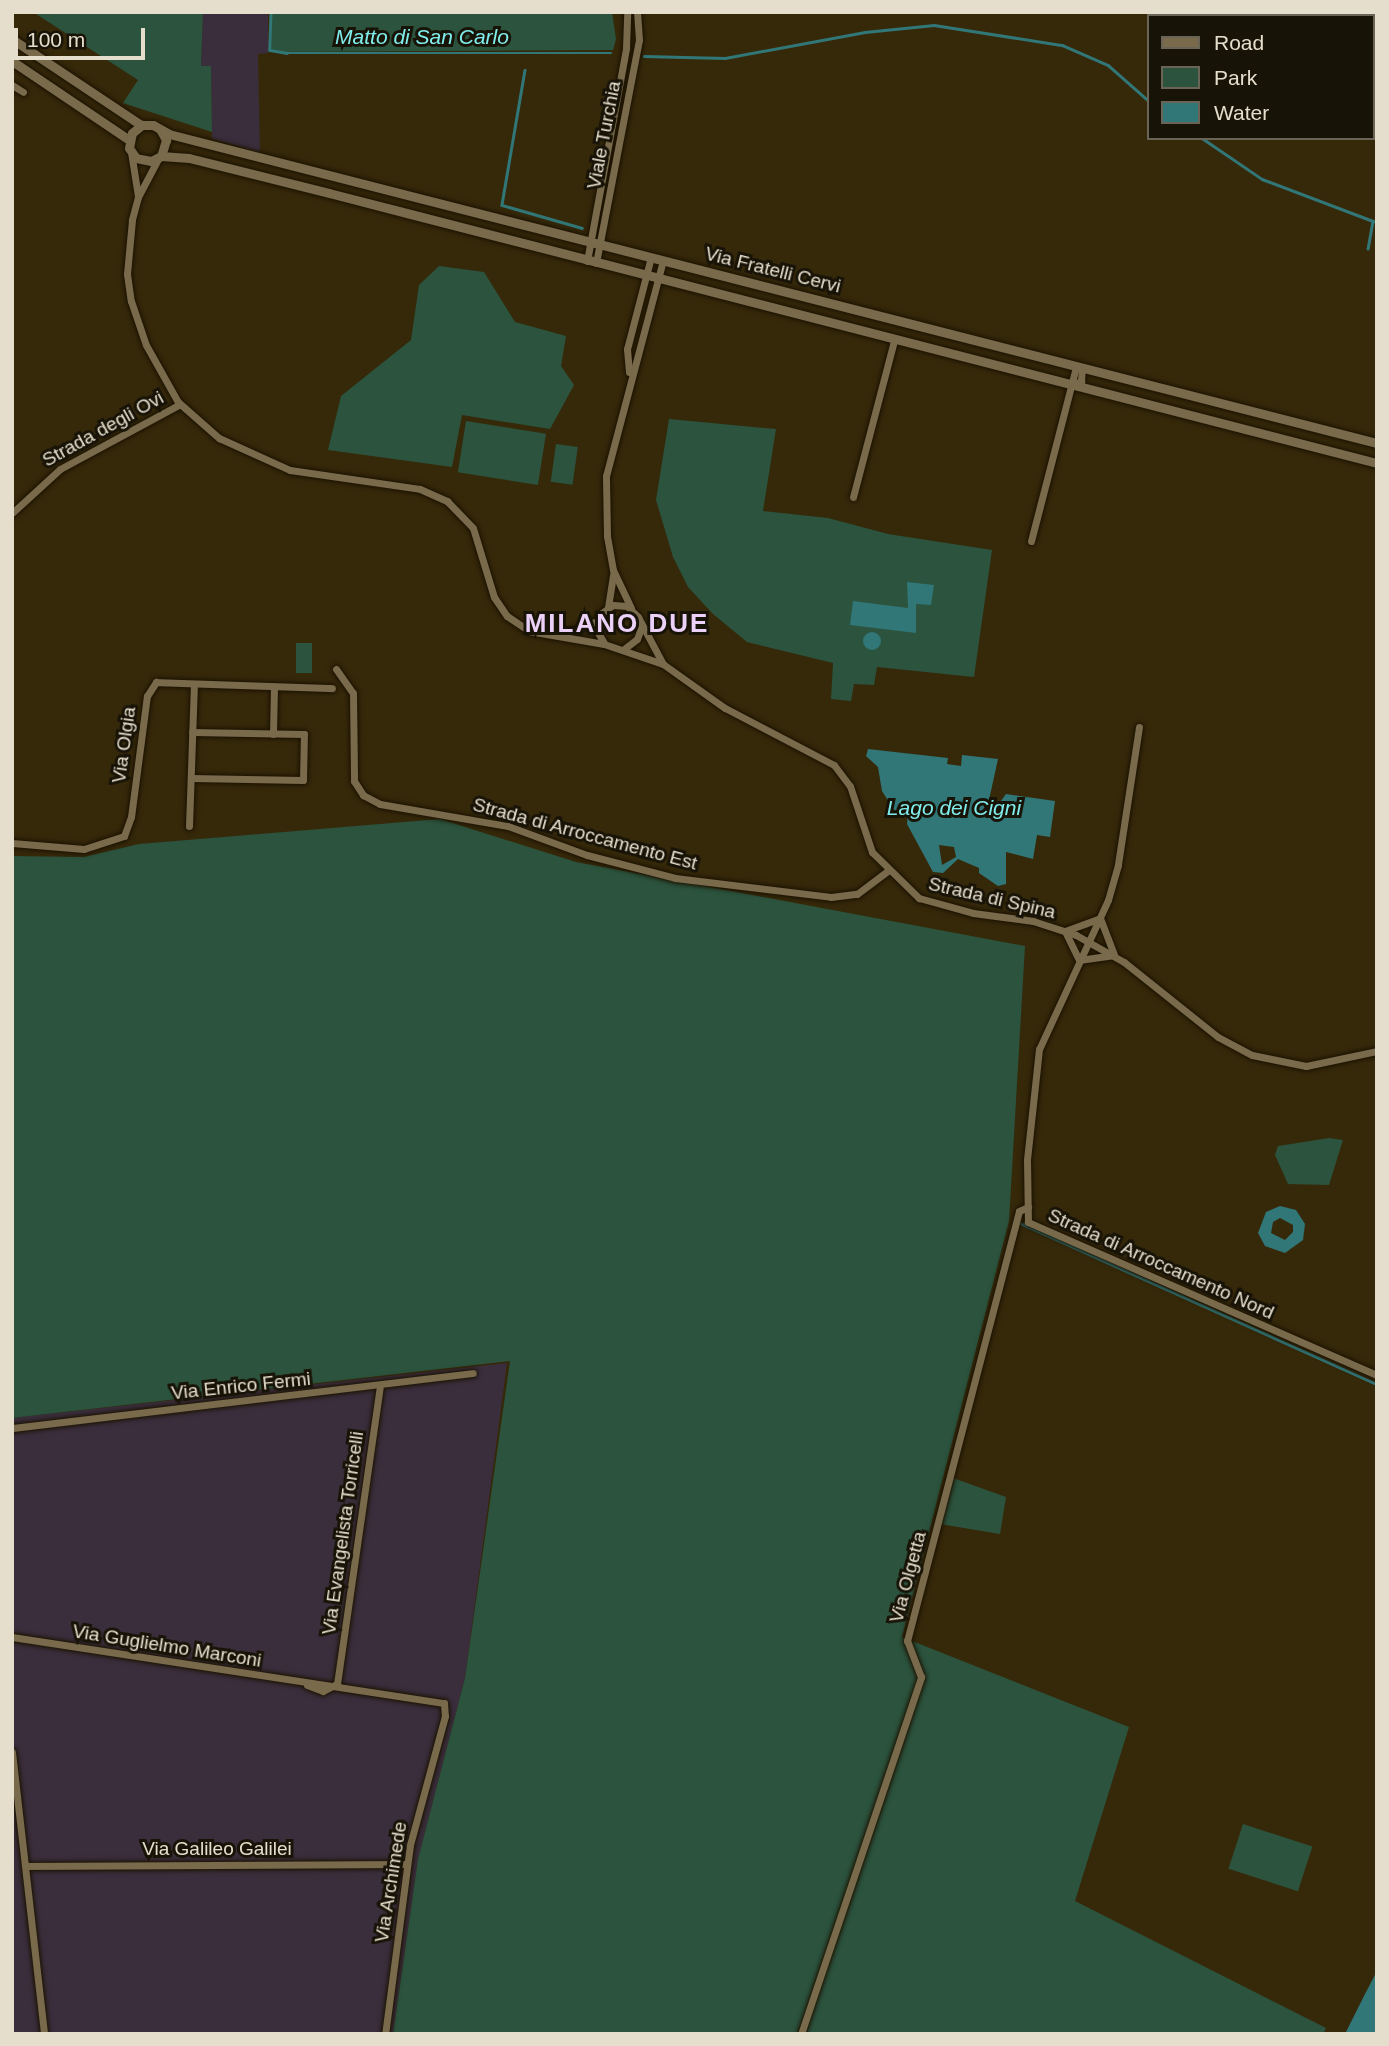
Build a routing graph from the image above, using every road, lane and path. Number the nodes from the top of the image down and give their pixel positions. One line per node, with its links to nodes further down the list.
1 (627, 12): 13 (street, Viale Turchia)
2 (637, 12): 13 (street, Viale Turchia)
3 (12, 39): 7 (street)
4 (12, 61): 9 (street)
5 (12, 85): 6 (street)
6 (23, 92)
7 (141, 125): 8 (street); 9 (street)
8 (160, 130): 11 (street); 13 (street, Via Fratelli Cervi)
9 (129, 140): 10 (street)
10 (131, 152): 11 (street); 12 (street)
11 (160, 157): 12 (street); 16 (street, Via Fratelli Cervi)
12 (138, 197): 23 (street)
13 (595, 243): 14 (street, Via Fratelli Cervi); 16 (street, Viale Turchia)
14 (651, 257): 15 (street, Via Fratelli Cervi); 17 (street)
15 (663, 261): 18 (street); 20 (street, Via Fratelli Cervi)
16 (591, 262): 17 (street, Via Fratelli Cervi)
17 (646, 277): 18 (street, Via Fratelli Cervi); 21 (street)
18 (657, 280): 19 (street, Via Fratelli Cervi); 21 (street)
19 (894, 341): 22 (street, Via Fratelli Cervi); 26 (street)
20 (1079, 367): 22 (street); 24 (street, Via Fratelli Cervi)
21 (630, 380): 29 (street)
22 (1074, 384): 25 (street, Via Fratelli Cervi); 28 (street)
23 (180, 404): 27 (street, Strada degli Ovi); 34 (street)
24 (1377, 443)
25 (1377, 463)
26 (853, 497)
27 (12, 513)
28 (1031, 541)
29 (613, 570): 30 (street); 31 (street)
30 (608, 607): 31 (street); 32 (street)
31 (631, 608): 33 (street)
32 (597, 621): 34 (street); 35 (street)
33 (640, 628): 36 (street); 37 (street)
34 (561, 636): 35 (street)
35 (604, 644): 36 (street)
36 (623, 649): 37 (street)
37 (663, 664): 48 (street, Strada di Spina)
38 (336, 669): 48 (street, Strada di Arroccamento Est)
39 (194, 685): 40 (street, Via Olgia); 43 (street); 47 (street, Via Olgia)
40 (274, 687): 41 (street, Via Olgia); 44 (street)
41 (332, 688)
42 (1139, 727): 49 (street, Strada di Arroccamento Nord)
43 (192, 732): 44 (street); 45 (street)
44 (273, 734): 45 (street)
45 (191, 778): 46 (street)
46 (189, 826)
47 (12, 842)
48 (887, 871): 50 (street, Strada di Spina)
49 (1100, 918): 50 (street); 51 (street, Strada di Arroccamento Nord); 52 (street)
50 (1065, 930): 51 (street, Strada di Spina); 53 (street)
51 (1089, 941): 52 (street, Strada di Spina); 53 (street, Strada di Arroccamento Nord)
52 (1114, 955): 53 (street); 54 (street, Strada di Spina)
53 (1079, 960): 55 (street, Strada di Arroccamento Nord)
54 (1377, 1051)
55 (1028, 1207): 57 (street, Strada di Arroccamento Nord); 70 (street, Via Olgetta)
56 (473, 1374): 58 (street, Via Enrico Fermi)
57 (1377, 1375)
58 (380, 1387): 59 (street, Via Enrico Fermi); 63 (street, Via Evangelista Torricelli)
59 (12, 1428)
60 (12, 1637): 61 (street, Via Guglielmo Marconi)
61 (26, 1641): 62 (street, Via Guglielmo Marconi); 63 (street, Via Guglielmo Marconi)
62 (12, 1643)
63 (337, 1684): 64 (street, Via Guglielmo Marconi)
64 (438, 1701): 66 (street, Via Archimede)
65 (12, 1753): 67 (street)
66 (407, 1864): 67 (street, Via Galileo Galilei); 69 (street, Via Archimede)
67 (27, 1866): 68 (street)
68 (44, 2034)
69 (385, 2034)
70 (801, 2034)

